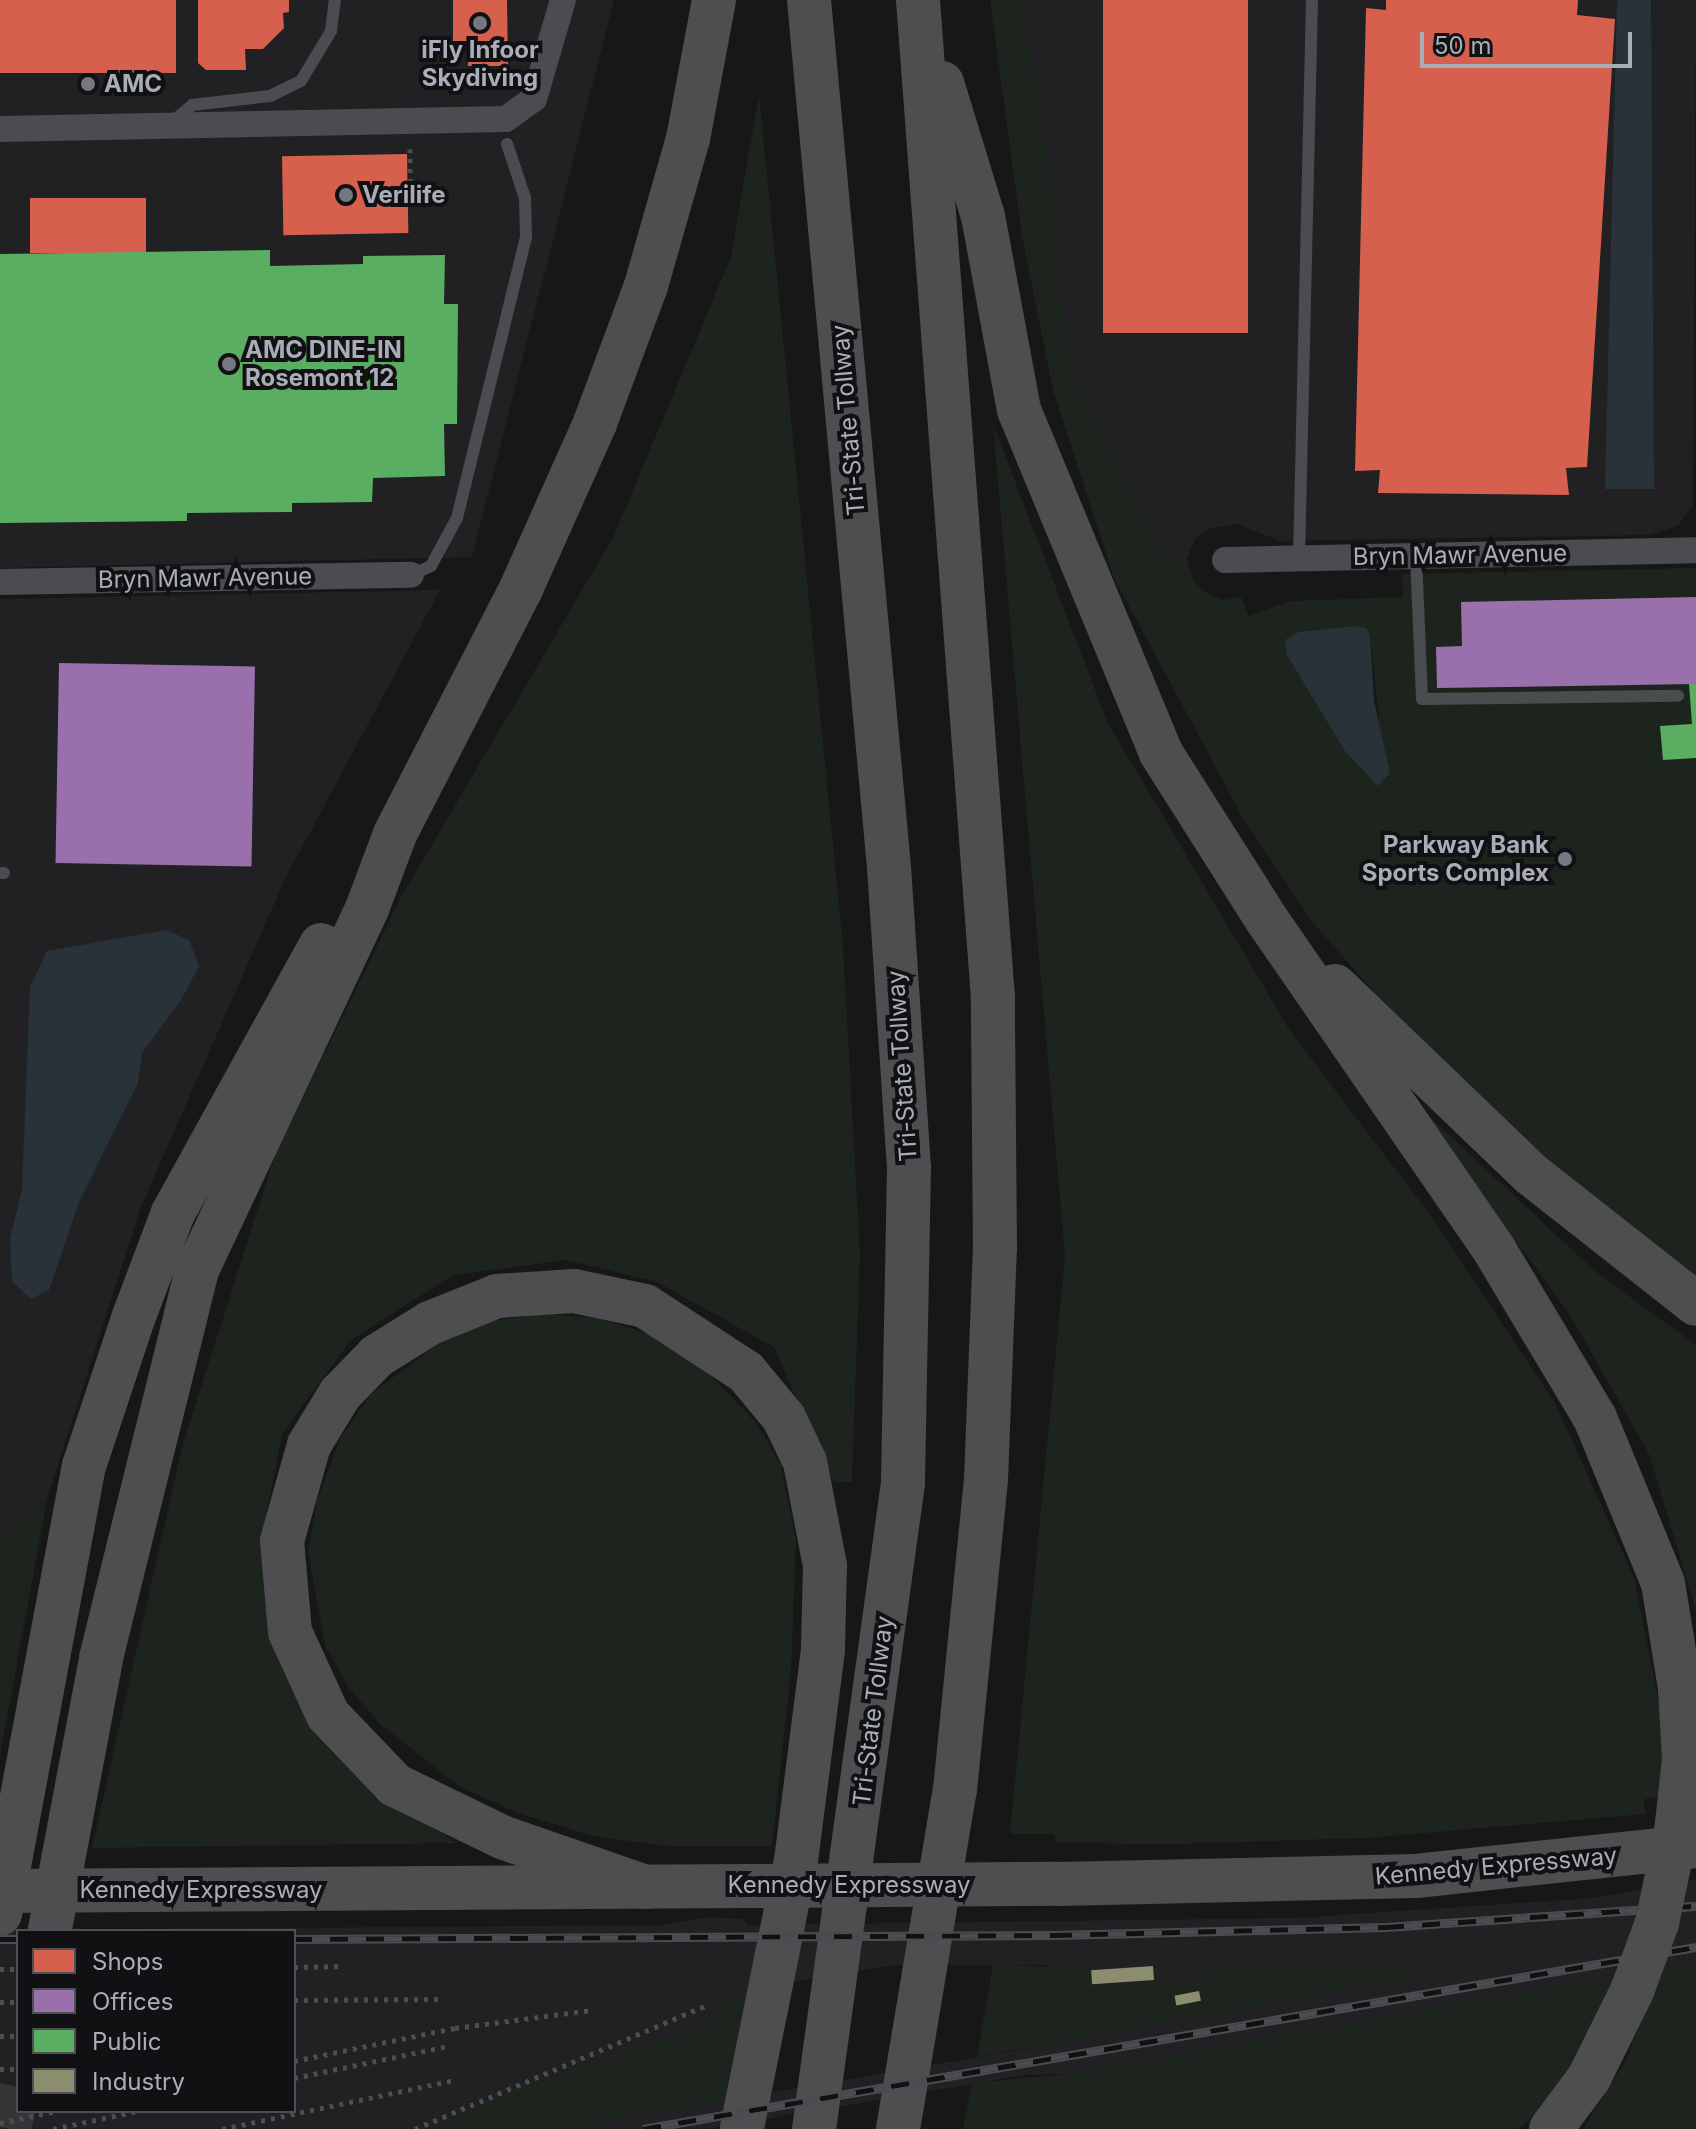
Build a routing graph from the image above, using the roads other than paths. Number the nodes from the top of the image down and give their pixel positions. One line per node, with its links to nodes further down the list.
1 (335, 0): 7 (lane)
2 (563, 0): 7 (street)
3 (714, 0): 17 (highway)
4 (809, 0): 26 (highway, Tri-State Tollway)
5 (1312, 0): 12 (lane)
6 (918, 4): 18 (highway); 27 (highway)
7 (164, 128): 8 (street)
8 (0, 129)
9 (507, 144): 14 (lane)
10 (1696, 550): 11 (street, Bryn Mawr Avenue)
11 (1416, 556): 12 (street, Bryn Mawr Avenue); 16 (lane)
12 (1299, 559): 13 (street, Bryn Mawr Avenue)
13 (1225, 560)
14 (411, 575): 15 (street, Bryn Mawr Avenue)
15 (0, 582)
16 (1678, 696)
17 (395, 834): 23 (highway); 24 (highway)
18 (1267, 920): 19 (highway); 28 (highway, bridge)
19 (1696, 1304)
20 (1696, 1846): 21 (highway, Kennedy Expressway, bridge)
21 (646, 1887): 22 (highway, Kennedy Expressway, bridge); 25 (highway)
22 (0, 1891)
23 (0, 1914)
24 (50, 1929)
25 (742, 2129)
26 (814, 2129)
27 (898, 2129)
28 (1551, 2129)

